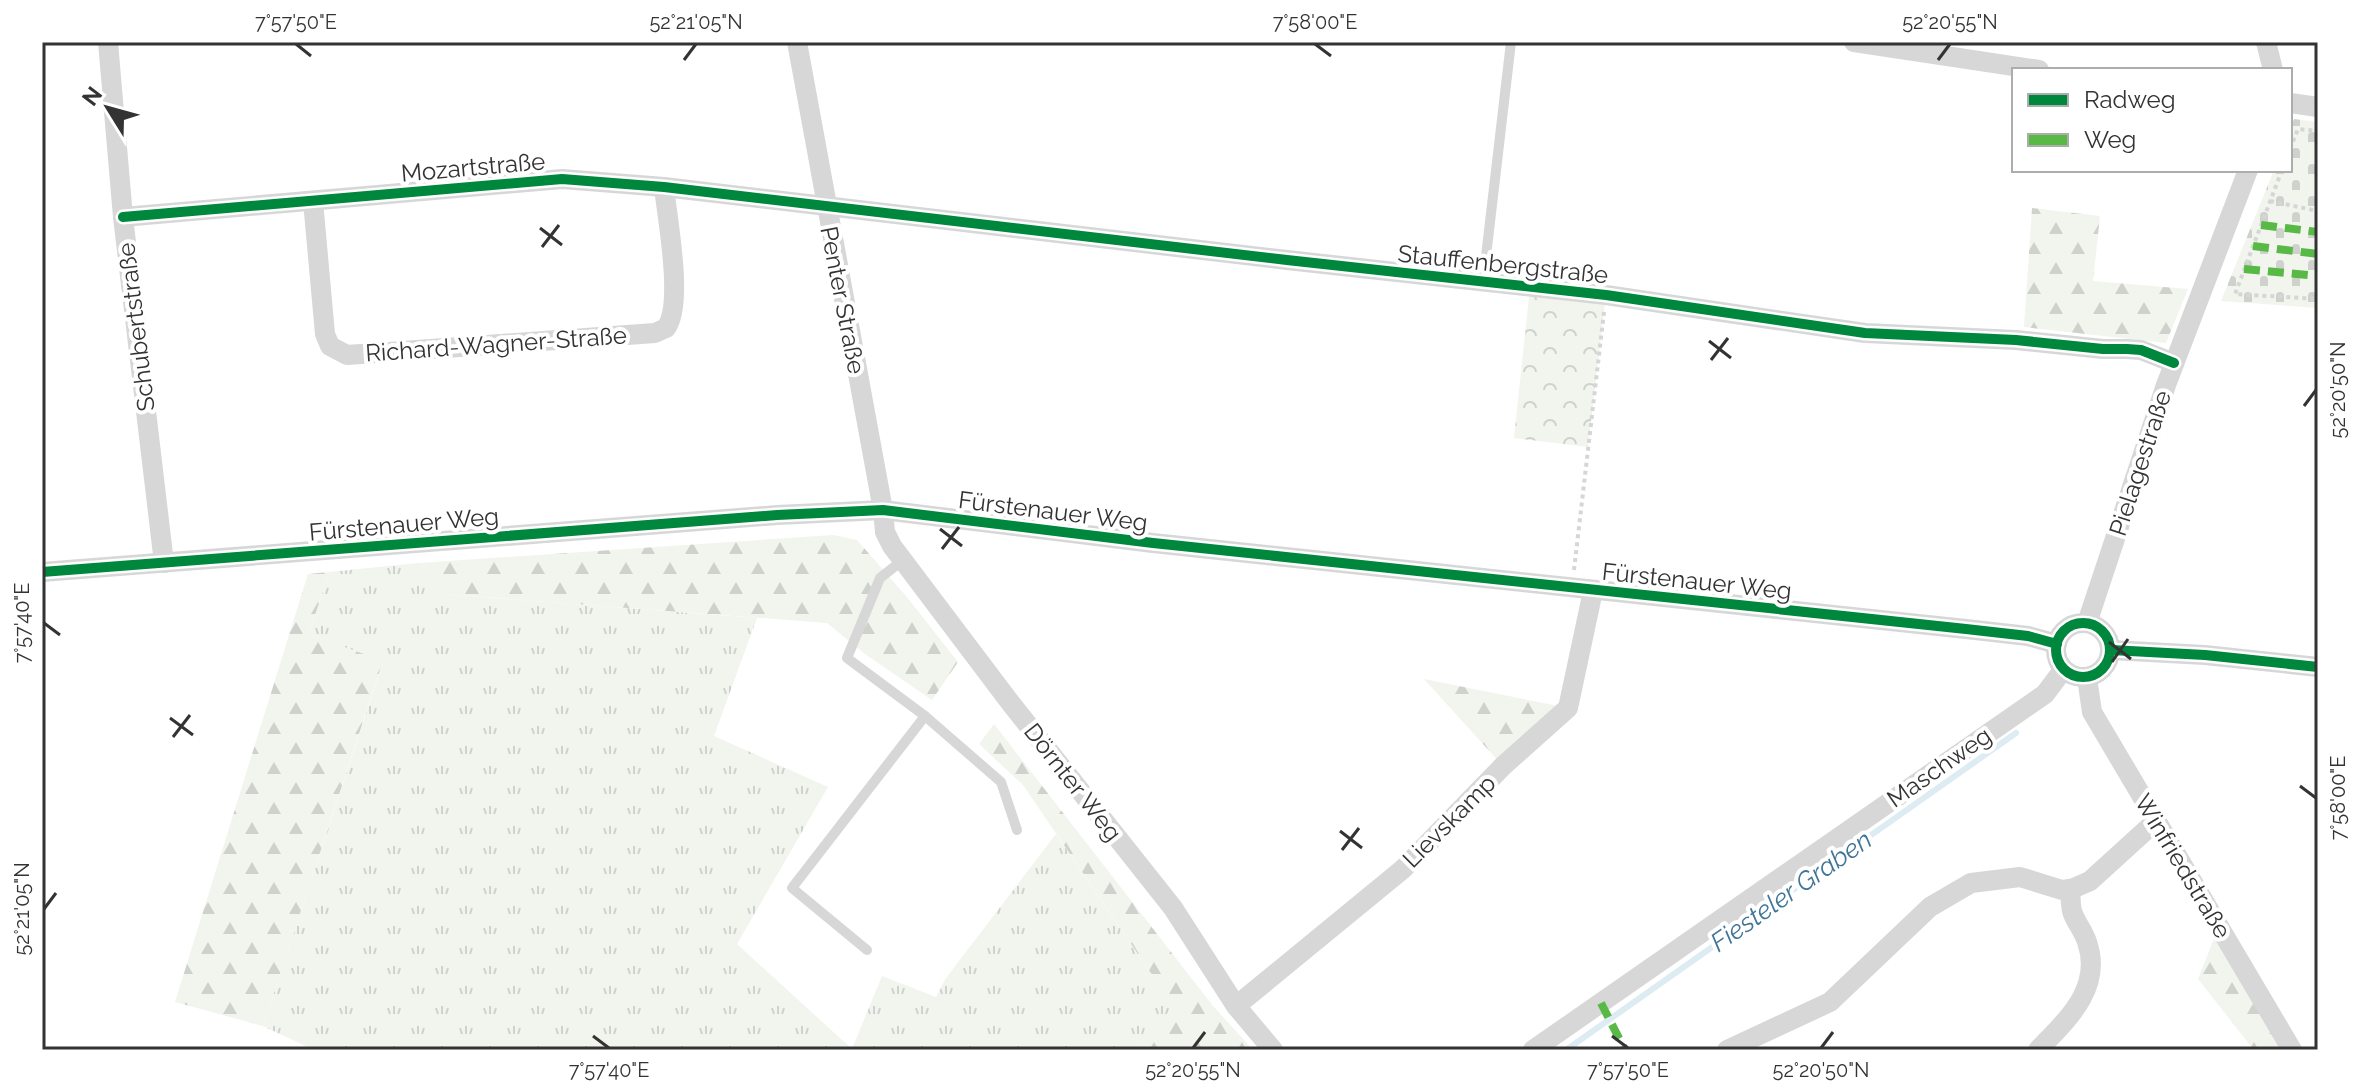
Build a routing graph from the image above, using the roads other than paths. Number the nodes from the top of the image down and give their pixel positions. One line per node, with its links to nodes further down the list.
1 (108, 42): 14 (street, Schubertstraße)
2 (797, 42): 13 (street, Penter Straße)
3 (1511, 42): 15 (lane)
4 (1854, 42): 6 (street)
5 (2266, 42): 7 (street)
6 (2026, 68)
7 (2272, 68)
8 (2292, 103): 9 (street)
9 (2318, 107)
10 (2247, 172): 16 (street, Pielagestraße)
11 (664, 187): 12 (street, Mozartstraße); 12 (street, Richard-Wagner-Straße); 13 (street, Mozartstraße)
12 (313, 201): 14 (street, Mozartstraße)
13 (826, 206): 15 (street, Stauffenbergstraße); 17 (street, Penter Straße)
14 (123, 217): 19 (street, Schubertstraße)
15 (1483, 282): 16 (street, Stauffenbergstraße)
16 (2174, 363): 22 (street, Pielagestraße)
17 (883, 510): 18 (street, Dörnter Weg); 19 (street, Fürstenauer Weg); 21 (street, Fürstenauer Weg)
18 (903, 560): 28 (lane); 33 (street, Dörnter Weg)
19 (164, 563): 20 (street, Fürstenauer Weg)
20 (42, 572)
21 (1583, 590): 23 (street, Fürstenauer Weg); 33 (street, Lievskamp)
22 (2087, 623): 23 (street); 24 (street)
23 (2057, 644): 26 (street)
24 (2111, 650): 25 (street); 27 (street)
25 (2318, 667)
26 (2063, 670): 27 (street); 35 (street, Maschweg)
27 (2087, 678): 29 (street, Winfriedstraße)
28 (925, 716): 30 (lane); 32 (lane)
29 (2156, 821): 31 (street); 38 (street, Winfriedstraße)
30 (1017, 830)
31 (2070, 889): 36 (street); 37 (street)
32 (867, 950)
33 (1236, 1006): 34 (street, Dörnter Weg)
34 (1273, 1050)
35 (1533, 1050)
36 (1727, 1050)
37 (2038, 1050)
38 (2292, 1050)

